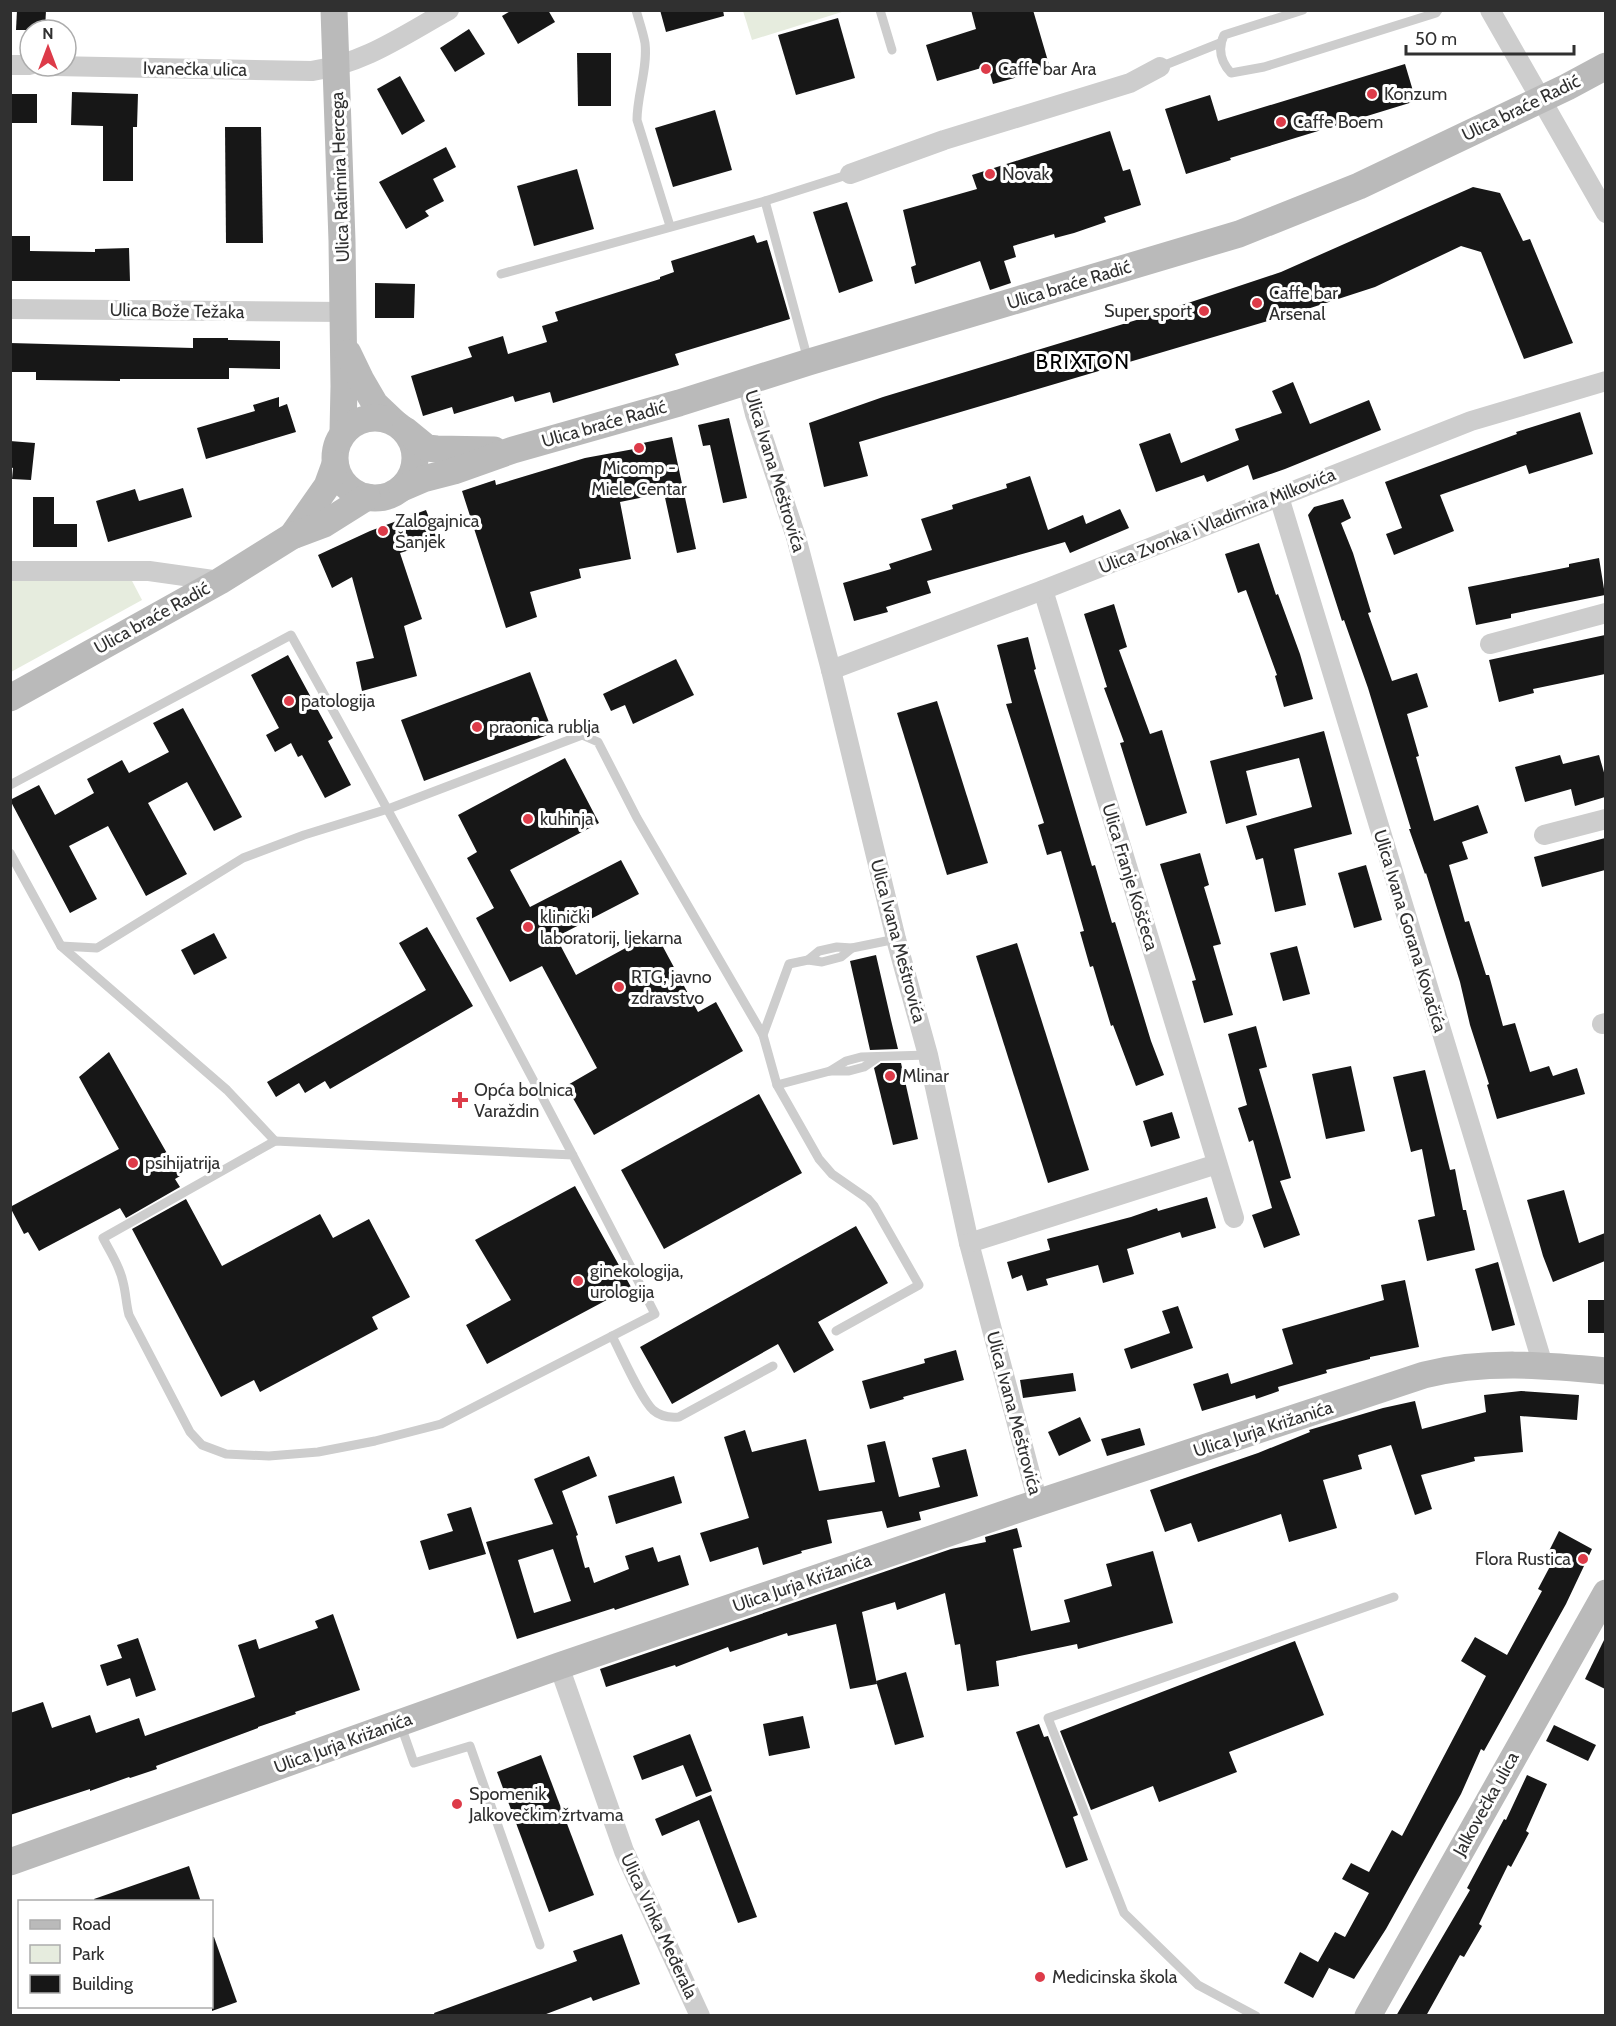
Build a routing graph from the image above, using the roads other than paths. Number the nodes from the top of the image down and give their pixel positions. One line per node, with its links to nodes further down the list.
1 (334, 10): 13 (main road, Ulica Ratimira Hercega)
2 (449, 10): 13 (street, Ivanečka ulica)
3 (636, 10): 18 (lane)
4 (880, 10): 9 (lane)
5 (1302, 10): 8 (lane)
6 (1438, 10): 8 (lane)
7 (1490, 10): 14 (street)
8 (1220, 43): 12 (lane)
9 (892, 50)
10 (78, 66): 13 (street, Ivanečka ulica)
11 (1605, 66): 14 (main road, Ulica braće Radić)
12 (1160, 67): 15 (street)
13 (336, 68): 21 (main road, Ulica Ratimira Hercega)
14 (1541, 99): 17 (street); 23 (main road, Ulica braće Radić)
15 (850, 174): 16 (lane)
16 (765, 201): 18 (lane); 23 (lane)
17 (1605, 213)
18 (670, 226): 19 (lane)
19 (501, 274)
20 (10, 309): 21 (street, Ulica Bože Težaka)
21 (344, 312): 22 (main road, Ulica Ratimira Hercega)
22 (344, 343): 26 (main road, Ulica Ratimira Hercega); 27 (main road, Ulica Ratimira Hercega)
23 (809, 362): 25 (main road, Ulica braće Radić)
24 (1605, 381): 32 (street, Ulica Zvonka i Vladimira Milkovića)
25 (747, 382): 28 (main road, Ulica braće Radić); 39 (street, Ulica Ivana Meštrovića)
26 (400, 426): 27 (main road); 28 (main road, Ulica braće Radić); 30 (main road)
27 (343, 432): 29 (main road)
28 (513, 450): 30 (main road, Ulica braće Radić)
29 (334, 464): 31 (main road); 33 (main road, Ulica braće Radić)
30 (402, 488): 31 (main road)
31 (367, 497): 33 (main road, Ulica braće Radić)
32 (1279, 497): 36 (street, Ulica Zvonka i Vladimira Milkovića); 58 (street, Ulica Ivana Gorana Kovačića)
33 (292, 536): 35 (main road, Ulica braće Radić)
34 (10, 571): 35 (street)
35 (220, 581): 40 (main road, Ulica braće Radić)
36 (1043, 590): 39 (street, Ulica Zvonka i Vladimira Milkovića); 53 (street, Ulica Franje Koščeca)
37 (1605, 613): 38 (street)
38 (1490, 644)
39 (831, 670): 46 (street, Ulica Ivana Meštrovića)
40 (10, 698)
41 (10, 785): 42 (lane)
42 (388, 809): 47 (lane); 48 (lane); 52 (lane)
43 (1605, 819): 44 (street)
44 (1544, 835)
45 (10, 853): 47 (lane)
46 (896, 939): 48 (lane); 49 (street, Ulica Ivana Meštrovića)
47 (61, 945): 51 (lane)
48 (763, 1035): 50 (lane)
49 (928, 1055): 50 (lane); 55 (street, Ulica Ivana Meštrovića)
50 (777, 1085): 56 (lane)
51 (275, 1141): 52 (lane); 57 (lane)
52 (573, 1155): 57 (lane)
53 (1217, 1164): 54 (street, Ulica Franje Koščeca); 55 (street)
54 (1234, 1218)
55 (969, 1243): 61 (street, Ulica Ivana Meštrovića)
56 (836, 1331)
57 (612, 1336): 59 (lane)
58 (1543, 1365): 60 (main road, Ulica Jurja Križanića); 61 (main road, Ulica Jurja Križanića)
59 (773, 1366)
60 (1605, 1371)
61 (1038, 1503): 64 (main road, Ulica Jurja Križanića)
62 (1605, 1593): 70 (main road, Jalkovečka ulica)
63 (1394, 1597): 69 (lane)
64 (559, 1666): 65 (main road, Ulica Jurja Križanića); 68 (street, Ulica Vinka Međerala)
65 (400, 1723): 66 (main road, Ulica Jurja Križanića); 67 (lane)
66 (10, 1862)
67 (540, 1945)
68 (700, 2016)
69 (1256, 2016)
70 (1368, 2016)

